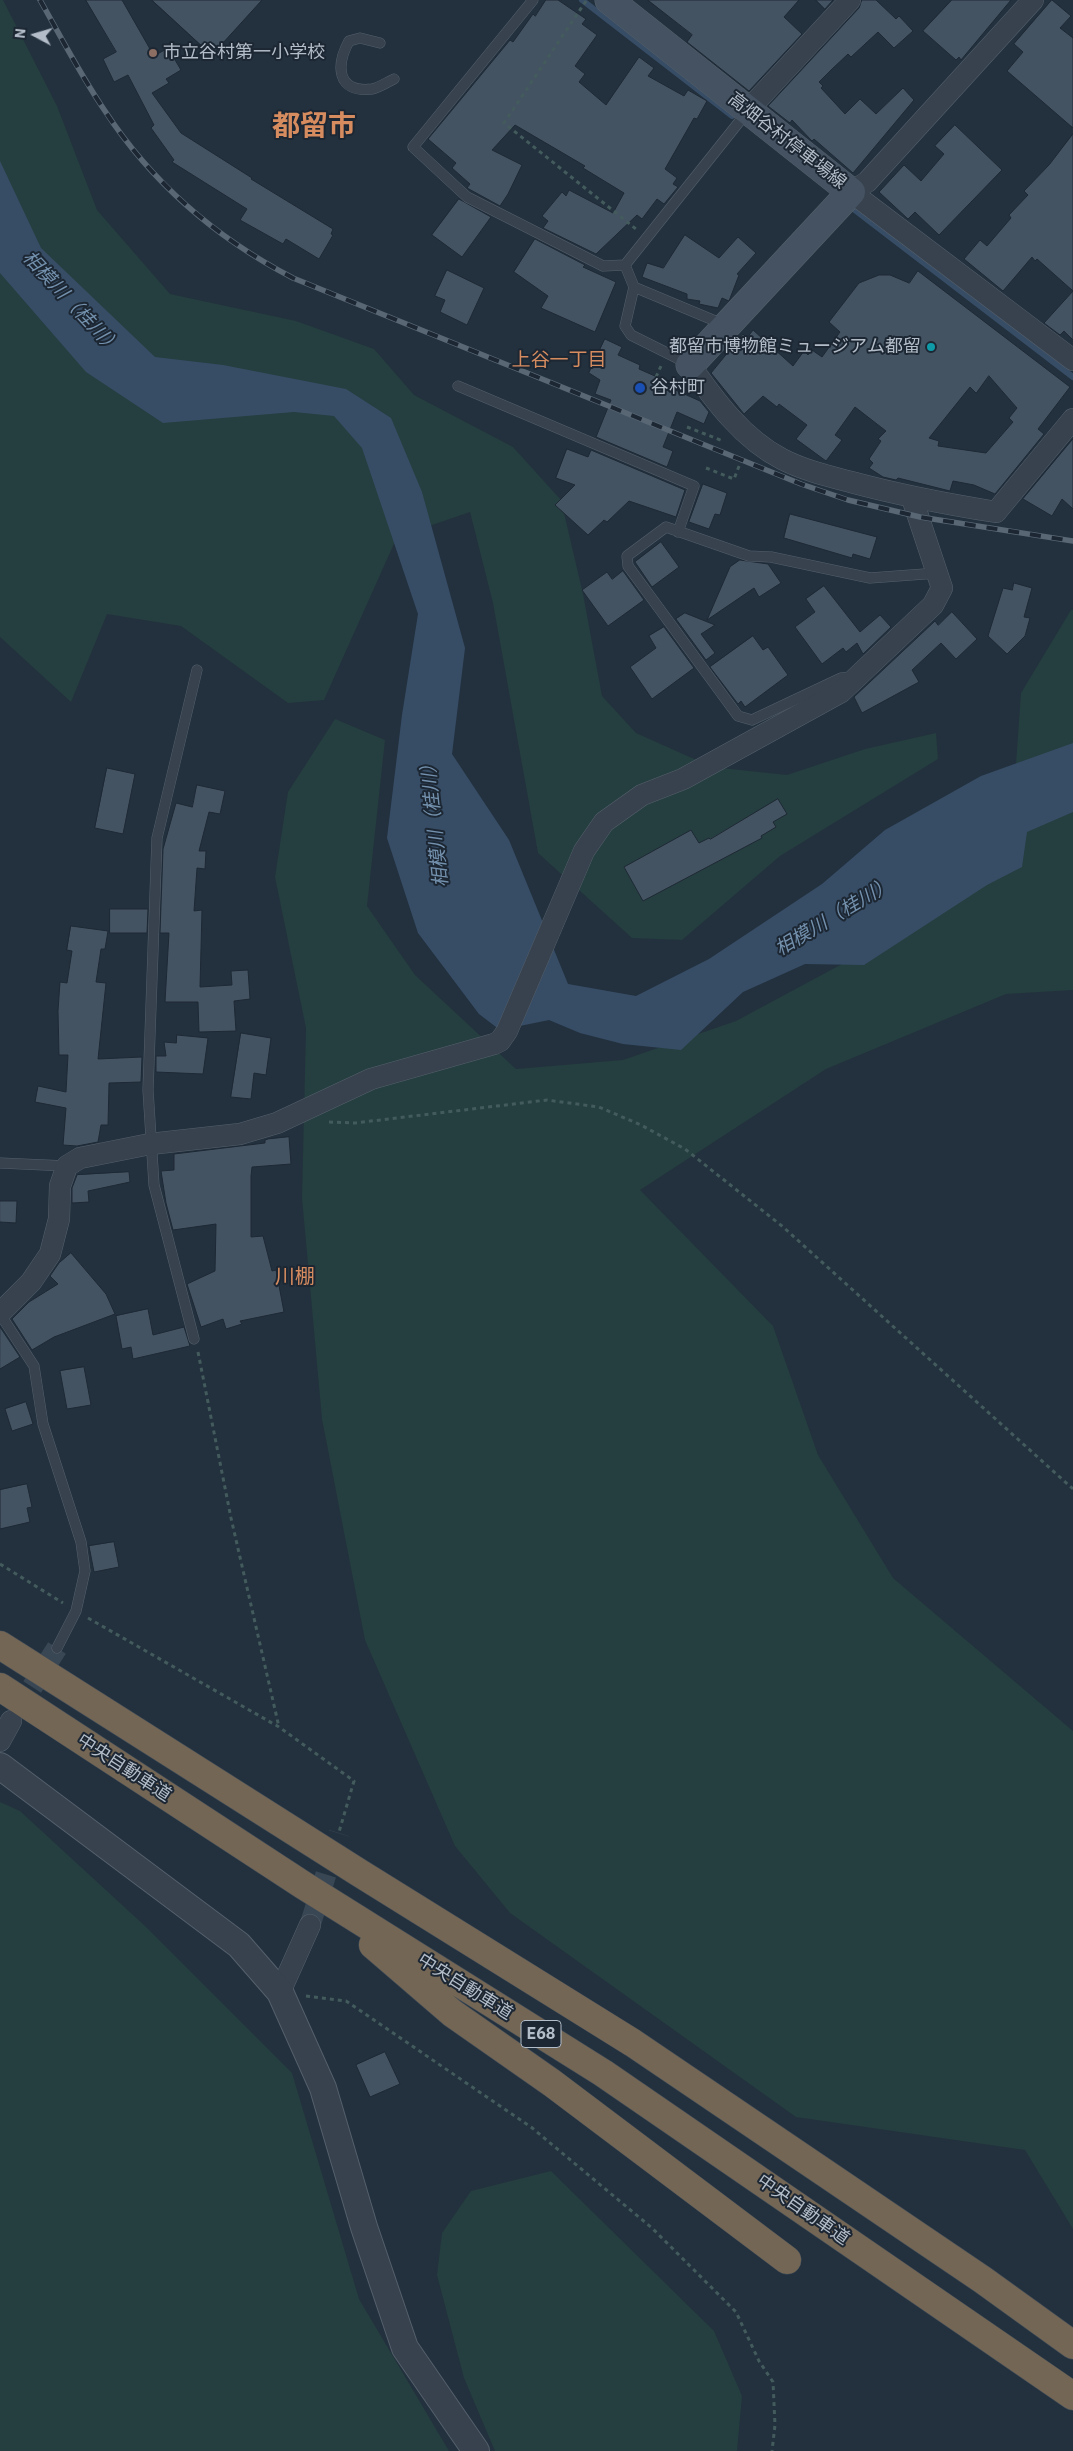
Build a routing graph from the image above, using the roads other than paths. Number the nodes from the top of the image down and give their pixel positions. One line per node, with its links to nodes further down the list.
1 (533, 0): 9 (lane)
2 (850, 0): 7 (street)
3 (1033, 0): 8 (street)
4 (621, 6): 7 (main road, 高畑谷村停車場線)
5 (380, 43): 6 (lane)
6 (394, 79)
7 (748, 110): 8 (main road, 高畑谷村停車場線); 9 (lane)
8 (851, 192): 11 (main road, 高畑谷村停車場線); 12 (street)
9 (625, 265): 10 (lane)
10 (634, 287): 11 (lane); 13 (lane)
11 (726, 325): 13 (main road, 高畑谷村停車場線)
12 (1073, 360)
13 (690, 365): 16 (street)
14 (458, 386): 17 (lane)
15 (1073, 418): 16 (street)
16 (912, 498): 18 (street)
17 (678, 532): 18 (lane); 20 (lane)
18 (938, 573): 20 (street)
19 (197, 670): 21 (lane)
20 (857, 677): 21 (street)
21 (150, 1144): 23 (street); 25 (lane)
22 (0, 1164): 23 (lane)
23 (67, 1166): 24 (street)
24 (0, 1314): 27 (lane)
25 (194, 1339)
26 (0, 1645): 36 (highway, 中央自動車道 / E68)
27 (57, 1648)
28 (0, 1687): 32 (highway, 中央自動車道 / E68)
29 (11, 1721): 30 (street)
30 (0, 1741)
31 (0, 1766): 34 (street)
32 (303, 1884): 35 (highway); 37 (highway, 中央自動車道 / E68)
33 (310, 1925): 34 (street)
34 (280, 1992): 38 (street)
35 (787, 2260)
36 (1073, 2344)
37 (1073, 2396)
38 (476, 2451)

